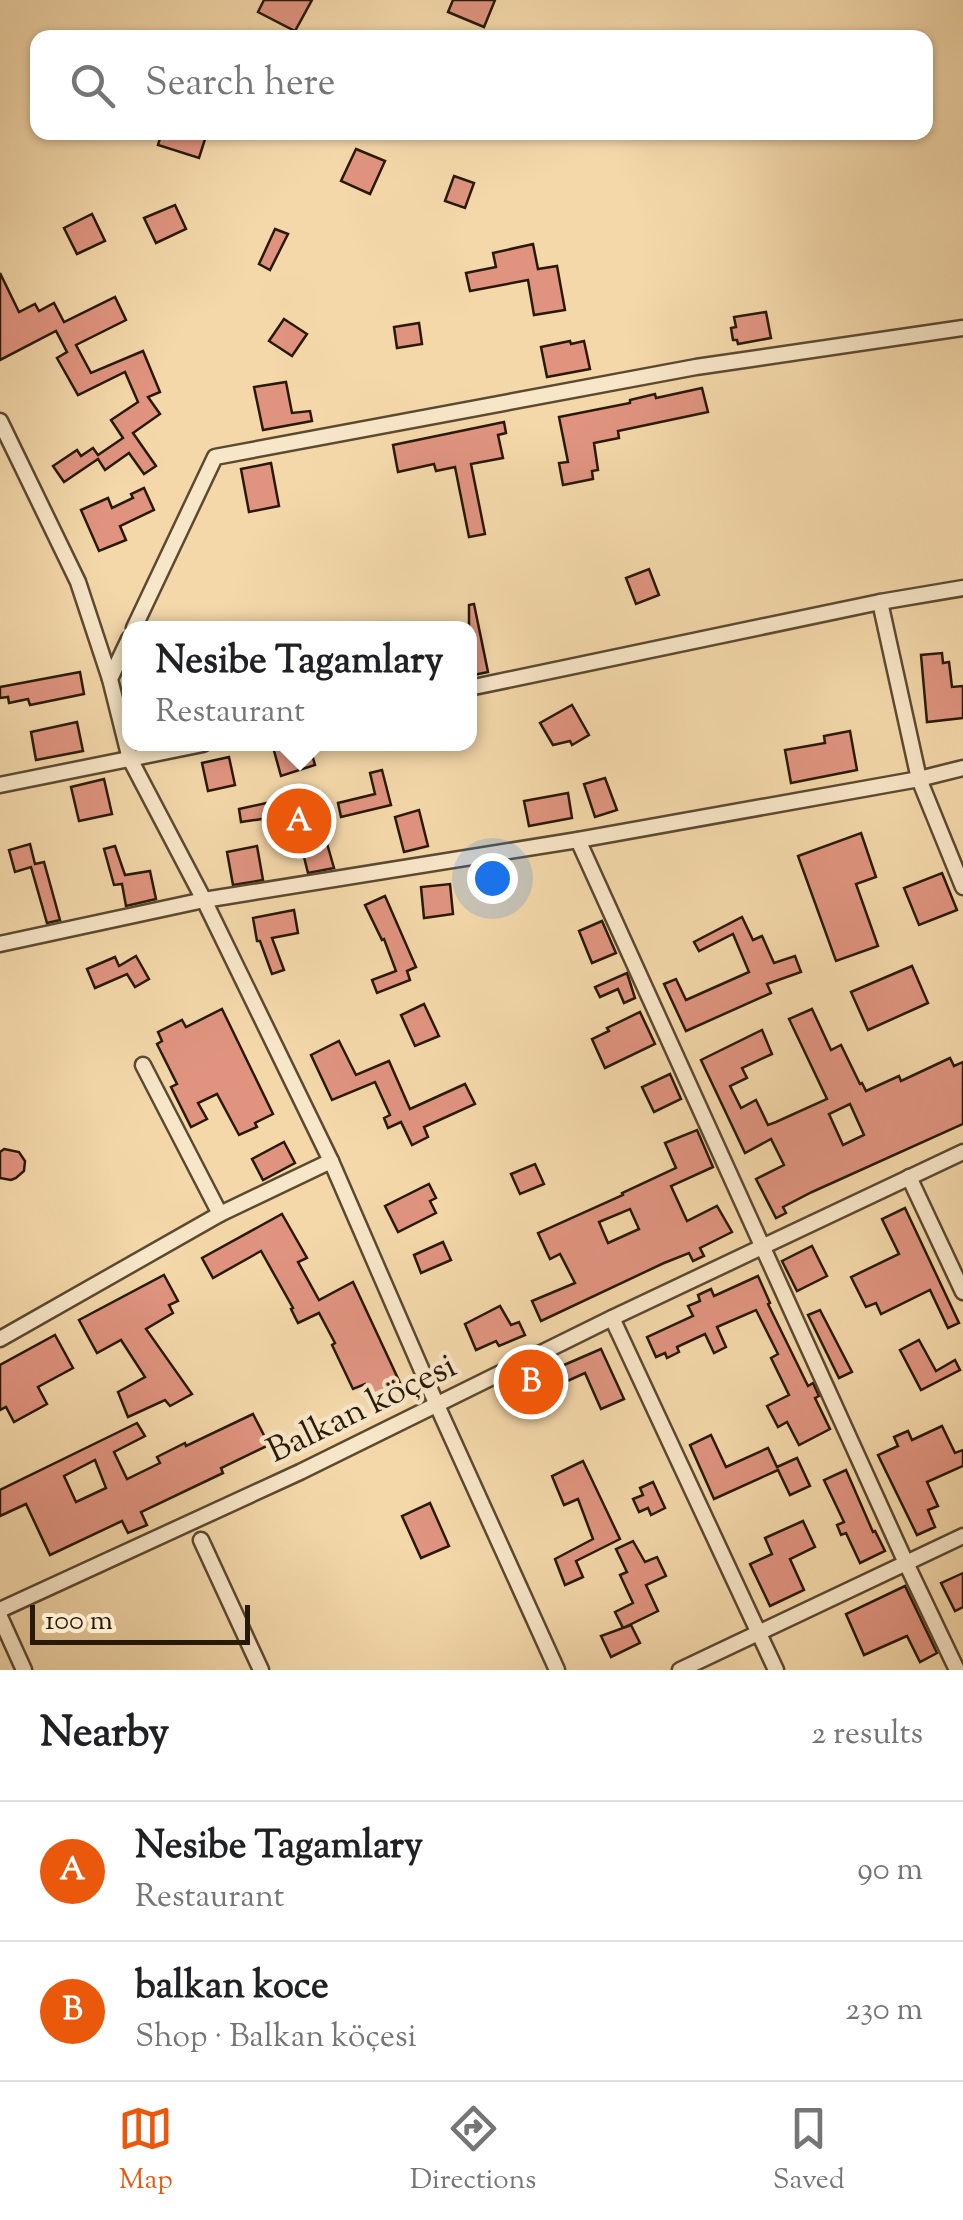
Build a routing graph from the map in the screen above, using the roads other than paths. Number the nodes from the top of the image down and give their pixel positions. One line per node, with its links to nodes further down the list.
1 (963, 328): 5 (street)
2 (0, 421): 7 (street)
3 (963, 588): 4 (street)
4 (880, 602): 8 (street); 14 (street)
5 (137, 621)
6 (122, 654): 7 (street)
7 (110, 679): 9 (street)
8 (477, 686)
9 (122, 727)
10 (128, 751): 12 (street)
11 (169, 751): 12 (street)
12 (130, 759): 15 (street); 18 (street)
13 (963, 768): 14 (street)
14 (919, 779): 16 (street); 17 (street)
15 (0, 785)
16 (578, 840): 18 (street); 25 (street)
17 (963, 887)
18 (204, 900): 19 (street); 22 (street)
19 (0, 944)
20 (143, 1065): 24 (street)
21 (963, 1152): 23 (street, Balkan köçesi)
22 (330, 1161): 24 (street); 29 (street)
23 (909, 1177): 25 (street, Balkan köçesi); 26 (street)
24 (220, 1214): 28 (street)
25 (762, 1246): 27 (street, Balkan köçesi); 32 (street)
26 (963, 1292)
27 (612, 1318): 29 (street, Balkan köçesi); 35 (street)
28 (0, 1339)
29 (436, 1404): 33 (street, Balkan köçesi); 38 (street)
30 (963, 1536): 32 (street)
31 (201, 1540): 37 (street)
32 (906, 1564): 35 (street); 41 (street)
33 (0, 1610)
34 (0, 1618): 36 (street)
35 (758, 1633): 39 (street); 40 (street)
36 (24, 1670)
37 (260, 1670)
38 (558, 1670)
39 (680, 1670)
40 (776, 1670)
41 (957, 1670)

